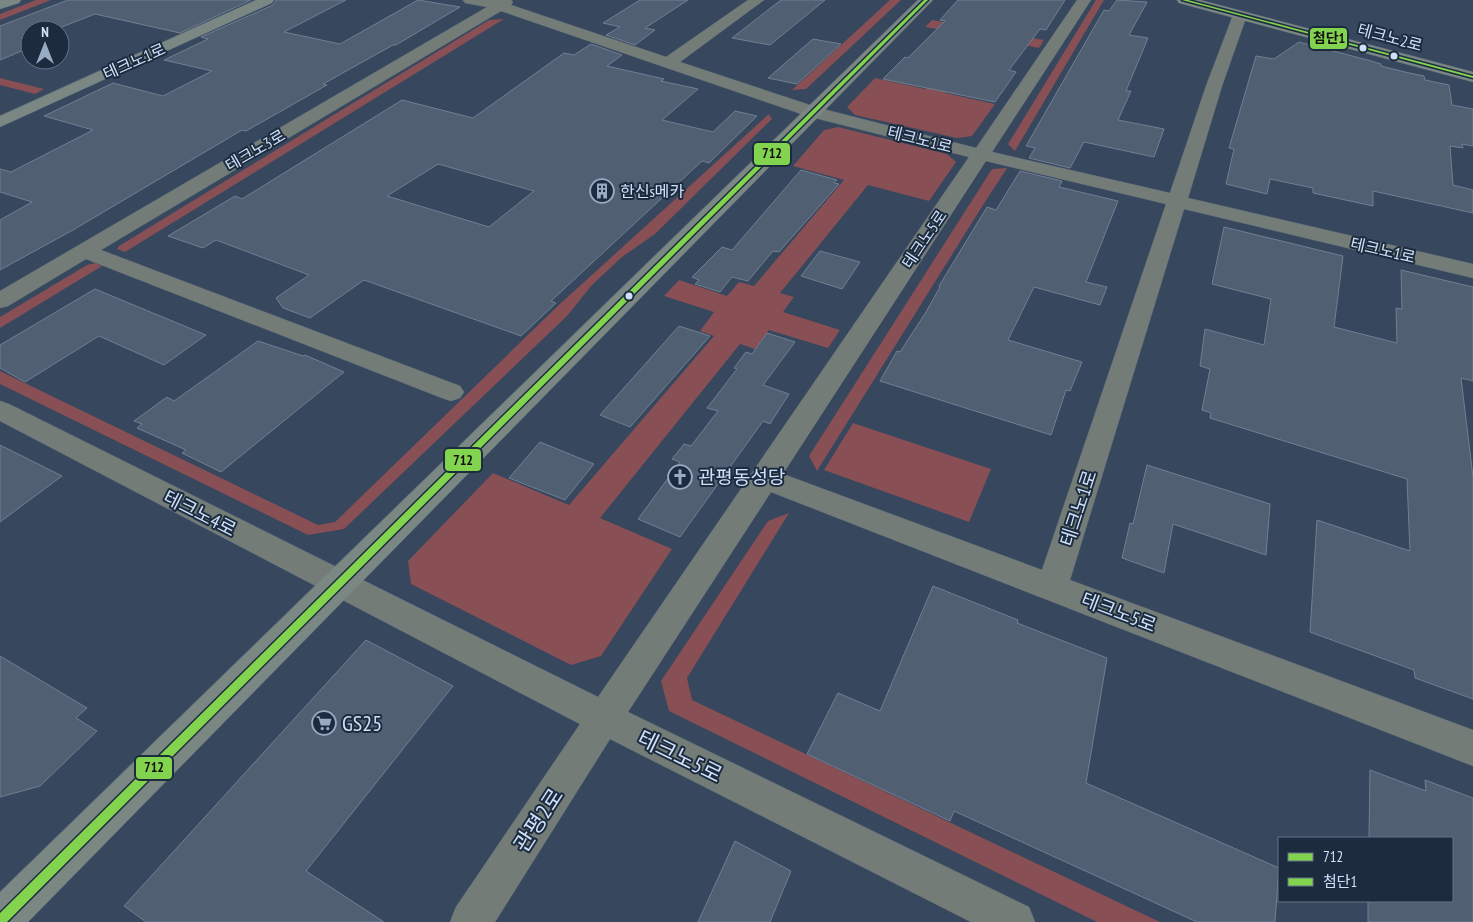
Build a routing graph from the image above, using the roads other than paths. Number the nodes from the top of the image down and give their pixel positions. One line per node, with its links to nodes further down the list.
1 (14, 0): 9 (main road)
2 (267, 0): 14 (main road, 테크노1로)
3 (470, 0): 8 (street, 테크노1로)
4 (757, 0): 11 (street)
5 (926, 0): 13 (main road)
6 (1084, 0): 15 (street, 테크노5로)
7 (1184, 0): 10 (main road, 테크노2로)
8 (504, 3): 11 (street, 테크노1로); 17 (street, 테크노3로)
9 (0, 5)
10 (1240, 15): 12 (main road, 테크노2로); 16 (street, 테크노1로)
11 (669, 62): 13 (street, 테크노1로)
12 (1473, 77)
13 (813, 112): 15 (street, 테크노1로); 23 (main road)
14 (0, 122)
15 (980, 154): 16 (street, 테크노1로); 22 (street, 테크노5로)
16 (1176, 201): 18 (street, 테크노1로); 24 (street, 테크노1로)
17 (84, 251): 19 (street, 테크노3로); 20 (street)
18 (1473, 271)
19 (0, 301)
20 (451, 392)
21 (0, 410): 23 (street, 테크노4로)
22 (765, 478): 24 (street, 테크노5로); 25 (street, 테크노5로)
23 (339, 584): 25 (street, 테크노4로); 27 (main road)
24 (1052, 587): 26 (street, 테크노5로)
25 (604, 718): 28 (street, 관평2로); 29 (street, 테크노5로)
26 (1473, 748)
27 (0, 921)
28 (471, 922)
29 (1014, 922)

